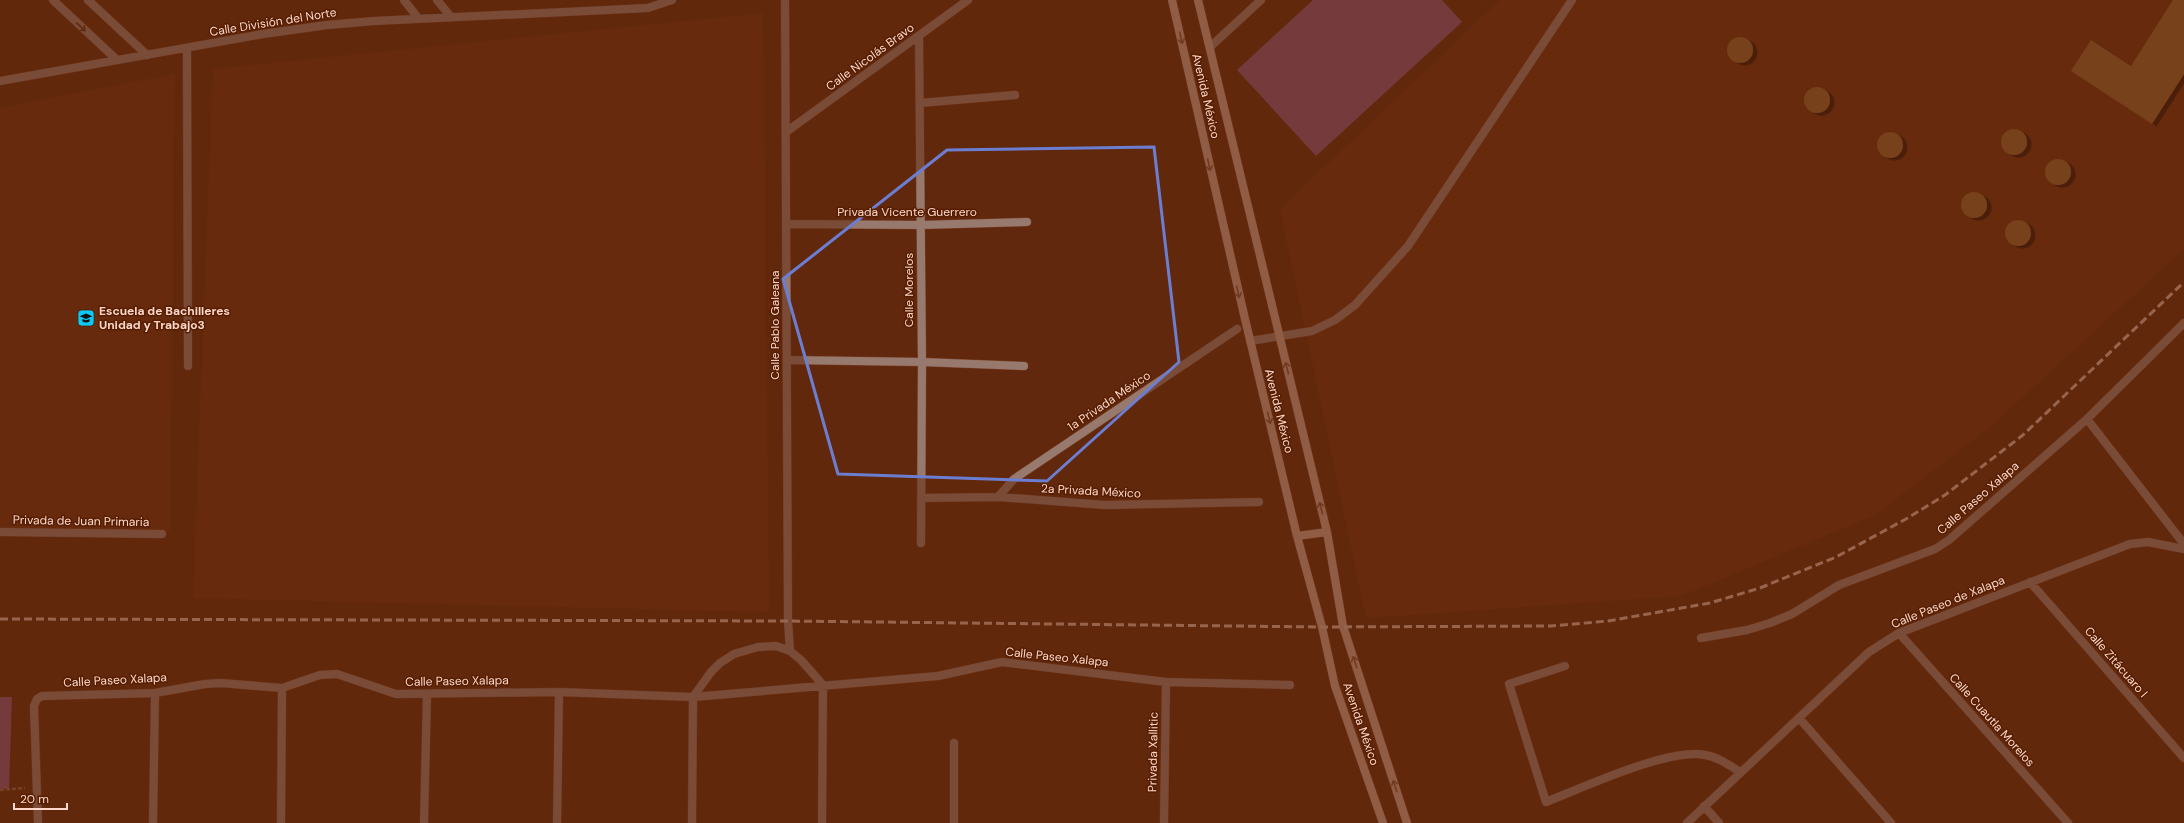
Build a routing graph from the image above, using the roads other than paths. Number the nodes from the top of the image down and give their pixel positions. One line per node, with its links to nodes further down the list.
1 (53, 0): 18 (street, one-way to 18)
2 (88, 0): 17 (street)
3 (404, 0): 13 (street)
4 (438, 0): 12 (street)
5 (672, 0): 12 (street, Calle División del Norte)
6 (785, 0): 22 (street, Calle Pablo Galeana)
7 (968, 0): 14 (street, Calle Nicolás Bravo)
8 (1172, 0): 29 (main road, Avenida México, one-way to 29)
9 (1198, 0): 15 (main road, Avenida México)
10 (1261, 0): 15 (street)
11 (1572, 0): 28 (street)
12 (451, 17): 13 (street, Calle División del Norte)
13 (418, 18): 16 (street, Calle División del Norte)
14 (919, 36): 21 (street, Calle Morelos); 22 (street, Calle Nicolás Bravo)
15 (1210, 47): 28 (main road, Avenida México)
16 (187, 48): 17 (street, Calle División del Norte); 32 (street)
17 (148, 55): 18 (street, Calle División del Norte)
18 (117, 60): 19 (street, Calle División del Norte)
19 (0, 81)
20 (1015, 95): 21 (street)
21 (920, 102): 25 (street, Calle Morelos)
22 (786, 132): 24 (street, Calle Pablo Galeana)
23 (1027, 222): 25 (street, Privada Vicente Guerrero)
24 (787, 224): 25 (street, Privada Vicente Guerrero); 30 (street, Calle Pablo Galeana)
25 (921, 225): 31 (street, Calle Morelos)
26 (2184, 323): 34 (street, Calle Paseo Xalapa)
27 (1237, 329): 35 (street, 1a Privada México)
28 (1280, 336): 29 (street); 39 (main road, Avenida México, one-way to 28)
29 (1250, 340): 41 (main road, Avenida México, one-way to 41)
30 (788, 360): 31 (street); 48 (street, Calle Pablo Galeana)
31 (922, 362): 33 (street); 36 (street, Calle Morelos)
32 (188, 366)
33 (1024, 366)
34 (2087, 419): 43 (street); 47 (street, Calle Paseo Xalapa)
35 (998, 497): 36 (street, 2a Privada México); 37 (street, 2a Privada México)
36 (921, 498): 42 (street, Calle Morelos)
37 (1259, 502)
38 (0, 532): 40 (street, Privada de Juan Primaria)
39 (1327, 532): 41 (main road); 73 (main road, Avenida México, one-way to 39)
40 (162, 534)
41 (1297, 536): 72 (main road, Avenida México)
42 (921, 543)
43 (2184, 544)
44 (2184, 549): 45 (street, Calle Paseo de Xalapa)
45 (2030, 582): 46 (street, Calle Paseo de Xalapa); 60 (street, Calle Zitácuaro I)
46 (1899, 633): 58 (street, Calle Paseo de Xalapa); 77 (street, Calle Cuautla Morelos)
47 (1701, 638)
48 (790, 651): 51 (street); 57 (street)
49 (1565, 666): 61 (street)
50 (1166, 682): 51 (street, Calle Paseo Xalapa); 52 (street, Calle Paseo Xalapa); 71 (street, Privada Xallitic)
51 (823, 685): 57 (street, Calle Paseo Xalapa); 69 (street)
52 (1290, 685)
53 (282, 688): 55 (street, Calle Paseo Xalapa); 56 (street, Calle Paseo Xalapa); 65 (street)
54 (560, 692): 56 (street, Calle Paseo Xalapa); 57 (street, Calle Paseo Xalapa); 67 (street)
55 (155, 693): 63 (street, Calle Paseo Xalapa); 64 (street)
56 (427, 695): 66 (street)
57 (693, 697): 68 (street)
58 (1799, 718): 61 (street, Calle Paseo de Xalapa); 76 (street)
59 (954, 743): 70 (street)
60 (2184, 758)
61 (1740, 772): 62 (street, Calle Paseo de Xalapa)
62 (1704, 806): 74 (street, Calle Paseo de Xalapa); 75 (street)
63 (38, 823)
64 (153, 823)
65 (281, 823)
66 (424, 823)
67 (557, 823)
68 (692, 823)
69 (822, 823)
70 (954, 823)
71 (1164, 823)
72 (1383, 823)
73 (1407, 823)
74 (1687, 823)
75 (1719, 823)
76 (1892, 823)
77 (2068, 823)

